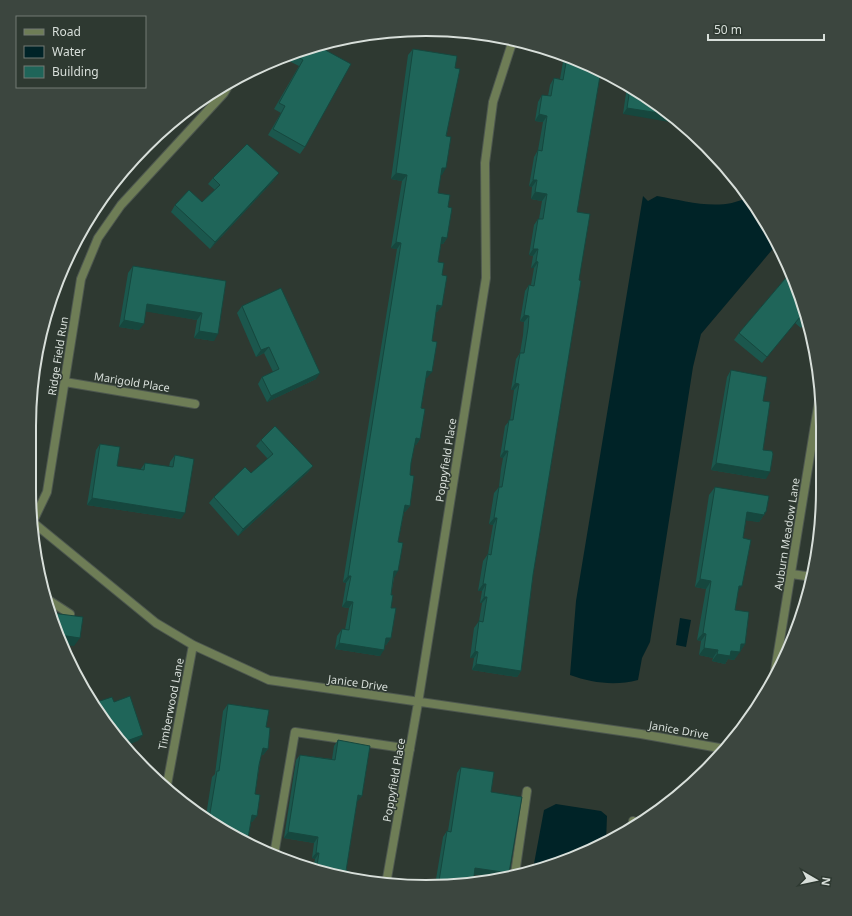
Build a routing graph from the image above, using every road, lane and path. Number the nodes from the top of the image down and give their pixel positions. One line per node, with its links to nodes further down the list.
1 (511, 45): 14 (street, Poppyfield Place)
2 (225, 92): 3 (street, Ridge Field Run)
3 (65, 382): 4 (street, Marigold Place); 6 (street, Ridge Field Run)
4 (195, 404)
5 (816, 421): 8 (street, Auburn Meadow Lane)
6 (37, 513)
7 (38, 526): 12 (street, Janice Drive)
8 (792, 574): 9 (street); 13 (street, Auburn Meadow Lane)
9 (806, 577)
10 (53, 603): 11 (street)
11 (70, 614)
12 (193, 645): 14 (street, Janice Drive); 17 (street, Timberwood Lane)
13 (777, 660)
14 (418, 703): 15 (street, Janice Drive); 16 (street, Poppyfield Place)
15 (718, 748)
16 (410, 749): 19 (street); 21 (street, Poppyfield Place)
17 (167, 782)
18 (528, 791): 20 (street)
19 (275, 849)
20 (516, 870)
21 (387, 878)

